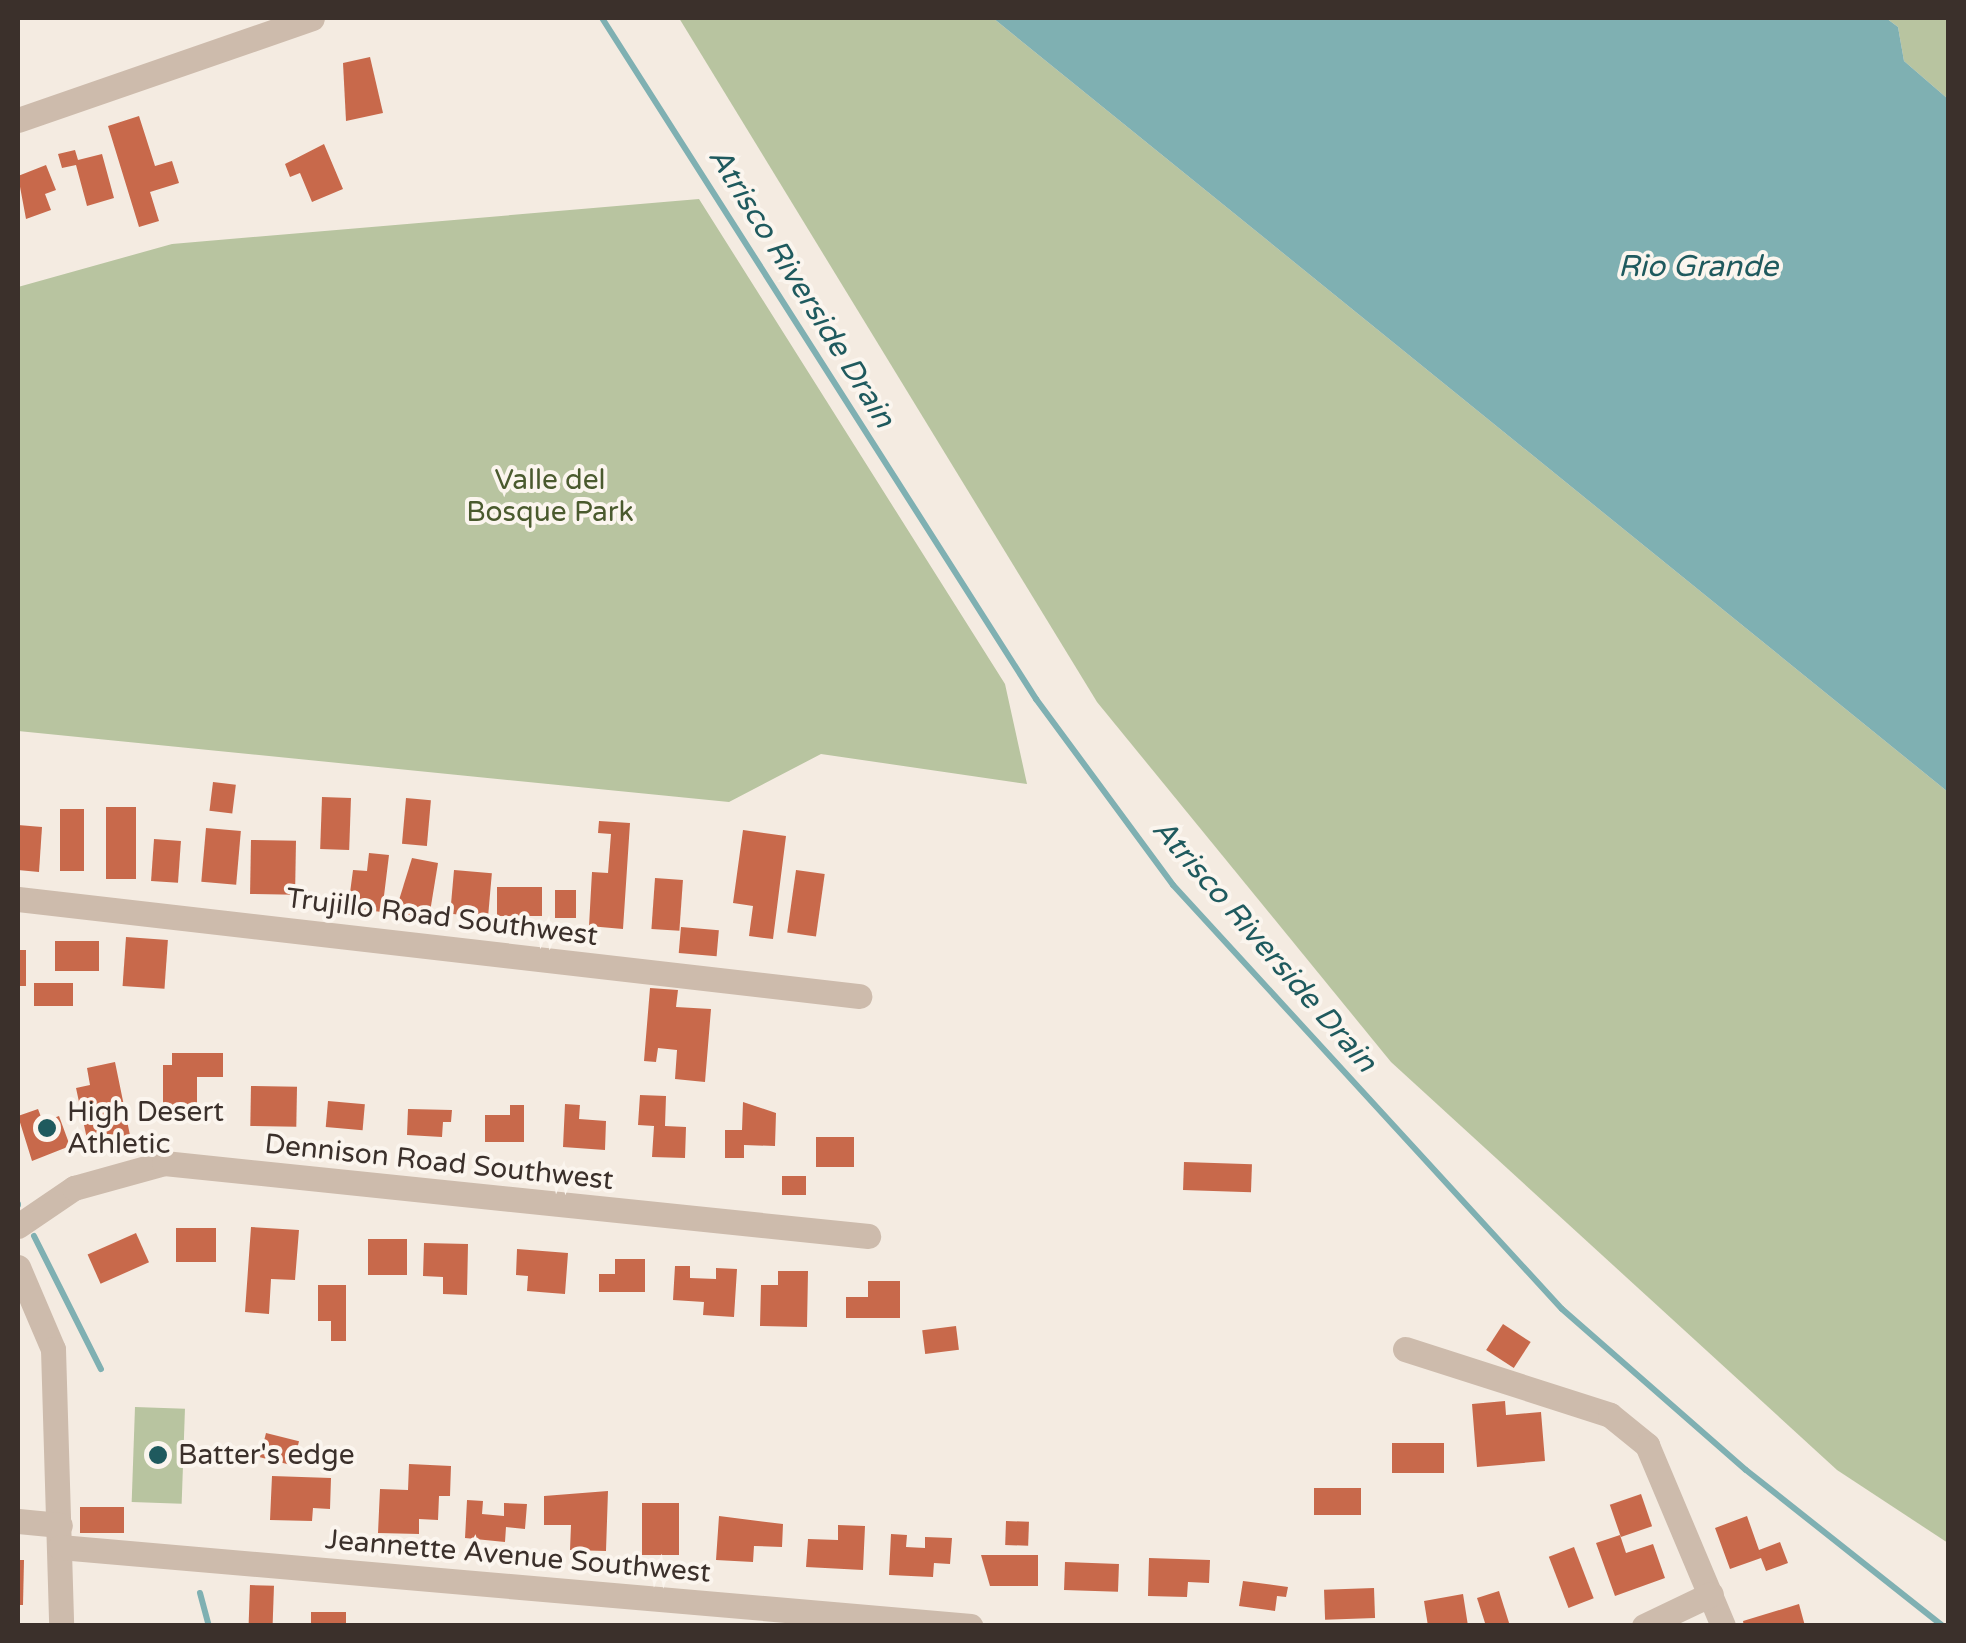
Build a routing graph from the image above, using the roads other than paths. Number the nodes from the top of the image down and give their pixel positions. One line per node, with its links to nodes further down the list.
1 (312, 18): 2 (street)
2 (18, 120)
3 (18, 899): 4 (street, Trujillo Road Southwest)
4 (859, 996)
5 (18, 1226): 6 (street, Dennison Road Southwest)
6 (868, 1236)
7 (18, 1268): 10 (street)
8 (1405, 1349): 11 (street)
9 (18, 1521): 10 (street, Jeannette Avenue Southwest)
10 (60, 1536): 12 (street); 13 (street, Jeannette Avenue Southwest)
11 (1711, 1594): 14 (street); 15 (street)
12 (61, 1626)
13 (971, 1626)
14 (1644, 1626)
15 (1723, 1626)

